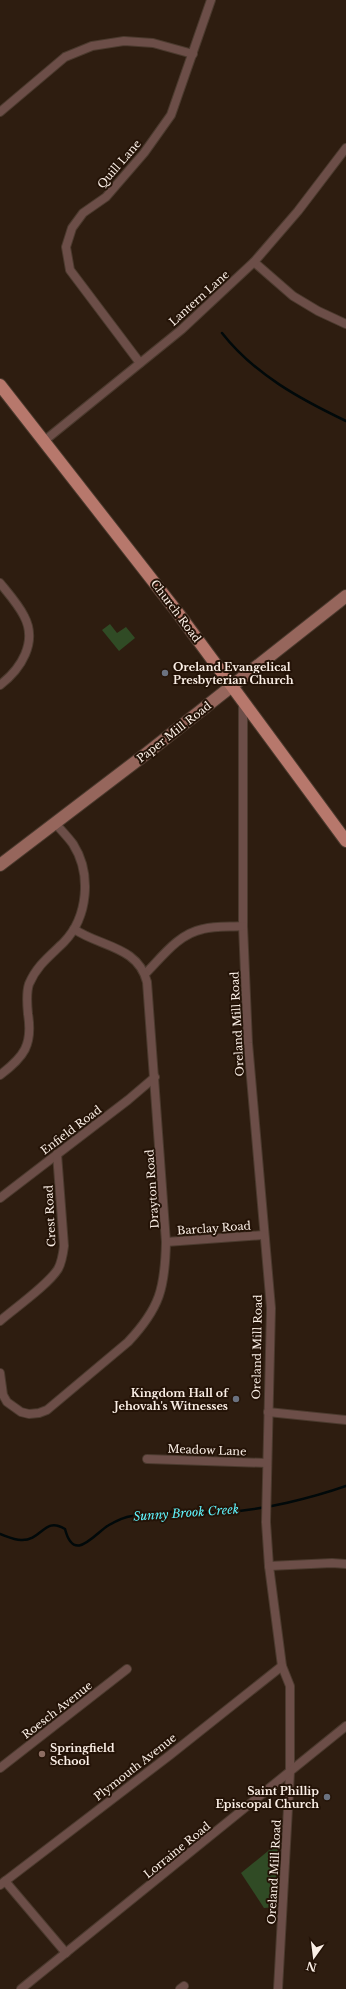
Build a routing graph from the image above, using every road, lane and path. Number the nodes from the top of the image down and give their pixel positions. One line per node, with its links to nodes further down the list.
1 (211, 0): 2 (street, Quill Lane)
2 (193, 54): 3 (street); 7 (street, Quill Lane)
3 (0, 112)
4 (346, 148): 5 (street, Lantern Lane)
5 (254, 262): 6 (street); 7 (street, Lantern Lane)
6 (346, 324)
7 (140, 363): 9 (street, Lantern Lane)
8 (0, 385): 9 (main road, Church Road)
9 (44, 441): 13 (main road, Church Road)
10 (0, 583): 12 (street)
11 (346, 596): 13 (street, Paper Mill Road)
12 (0, 685)
13 (231, 687): 14 (main road, Church Road); 15 (street, Paper Mill Road)
14 (243, 703): 16 (main road, Church Road); 18 (street, Oreland Mill Road)
15 (55, 823): 17 (street, Paper Mill Road); 19 (street)
16 (344, 833)
17 (0, 865)
18 (243, 926): 20 (street); 25 (street, Oreland Mill Road)
19 (74, 929): 20 (street, Drayton Road); 21 (street)
20 (145, 974): 22 (street, Drayton Road)
21 (0, 1075)
22 (155, 1077): 23 (street, Enfield Road); 26 (street, Drayton Road)
23 (57, 1154): 24 (street, Enfield Road); 27 (street, Crest Road)
24 (0, 1198)
25 (263, 1235): 26 (street, Barclay Road); 29 (street, Oreland Mill Road)
26 (166, 1242): 28 (street, Drayton Road)
27 (0, 1321)
28 (0, 1373)
29 (268, 1412): 30 (street); 32 (street, Oreland Mill Road)
30 (346, 1420)
31 (147, 1459): 32 (street, Meadow Lane)
32 (266, 1463): 34 (street, Oreland Mill Road)
33 (346, 1564): 34 (street)
34 (269, 1566): 35 (street, Oreland Mill Road)
35 (282, 1666): 39 (street, Oreland Mill Road); 40 (street, Plymouth Avenue)
36 (127, 1669): 38 (street, Roesch Avenue)
37 (346, 1726): 39 (street, Lorraine Road)
38 (0, 1768)
39 (290, 1772): 41 (street, Lorraine Road); 43 (street, Oreland Mill Road)
40 (2, 1883): 41 (street)
41 (66, 1953): 42 (street, Lorraine Road)
42 (21, 1989)
43 (278, 1989)

